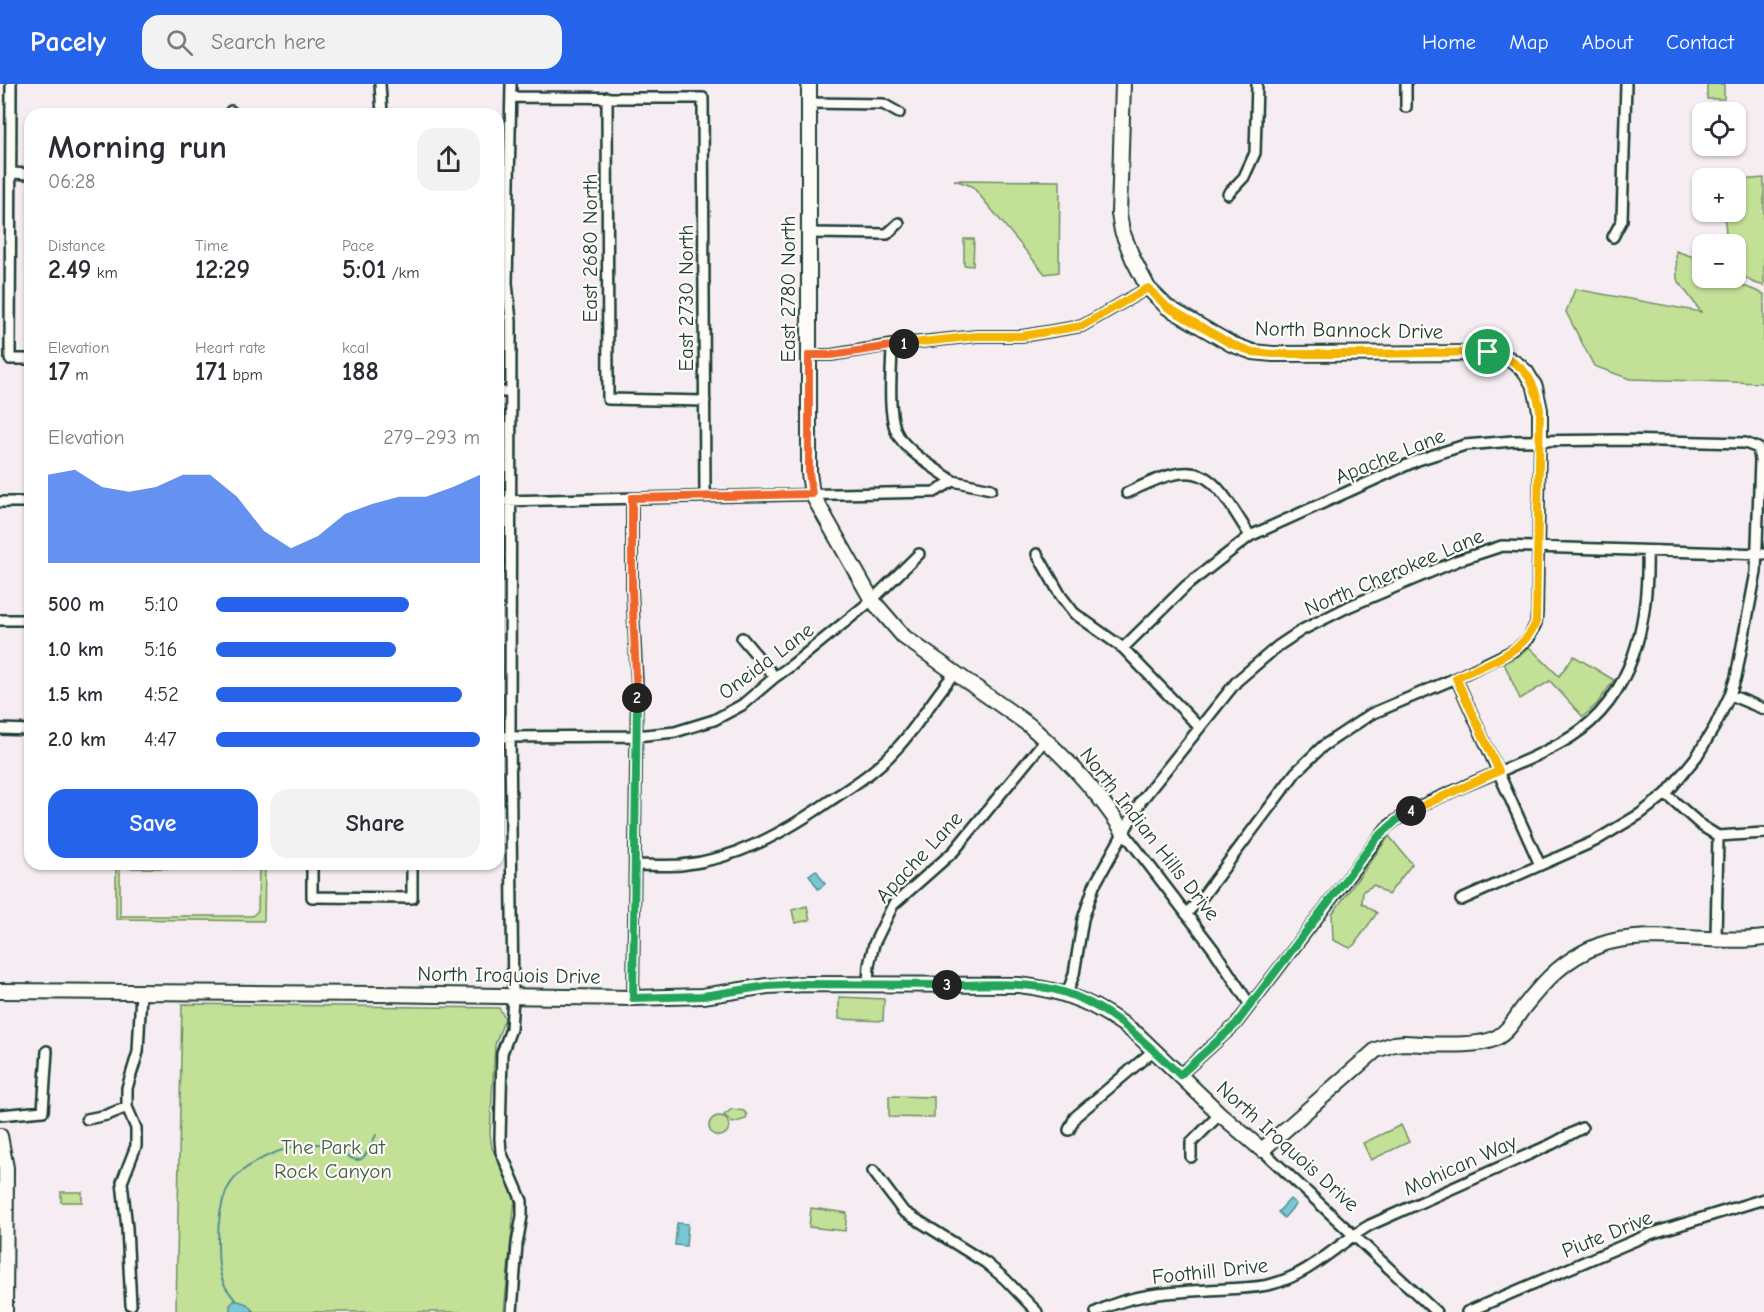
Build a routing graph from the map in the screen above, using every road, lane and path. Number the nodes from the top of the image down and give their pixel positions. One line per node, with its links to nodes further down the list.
1 (11, 84): 15 (street)
2 (380, 84): 13 (street)
3 (511, 84): 9 (street)
4 (809, 84): 11 (street, East 2780 North)
5 (1123, 84): 24 (street, North Bannock Drive)
6 (1257, 84): 17 (street)
7 (1406, 84): 12 (street)
8 (1626, 84): 22 (street)
9 (511, 97): 10 (street); 23 (street)
10 (608, 97): 31 (street, East 2730 North); 31 (street, East 2680 North)
11 (809, 103): 14 (street); 21 (street, East 2780 North)
12 (1406, 106)
13 (382, 108)
14 (899, 113)
15 (12, 173): 16 (street); 20 (street)
16 (24, 174)
17 (1228, 194)
18 (899, 223): 21 (street)
19 (0, 226): 20 (street)
20 (12, 226): 28 (street)
21 (809, 233): 27 (street, East 2780 North)
22 (1613, 237)
23 (504, 242)
24 (1148, 288): 26 (street); 32 (street, North Bannock Drive)
25 (504, 291): 30 (street)
26 (892, 345): 27 (street); 33 (street)
27 (809, 355): 36 (street, East 2780 North)
28 (24, 359)
29 (504, 392): 30 (street)
30 (511, 392): 40 (street)
31 (705, 401): 37 (street, East 2730 North)
32 (1540, 440): 43 (street, Apache Lane); 44 (street, North Bannock Drive); 48 (street, Apache Lane)
33 (953, 481): 34 (street); 36 (street)
34 (991, 489)
35 (1127, 493): 43 (street)
36 (812, 494): 37 (street); 49 (street, North Indian Hills Drive)
37 (705, 497): 38 (street)
38 (632, 498): 40 (street); 62 (street)
39 (504, 501): 40 (street)
40 (511, 501): 64 (street)
41 (0, 502): 42 (street)
42 (24, 502)
43 (1250, 536): 53 (street, Apache Lane)
44 (1537, 548): 45 (street, North Cherokee Lane); 56 (street, North Bannock Drive); 59 (street, North Cherokee Lane)
45 (1647, 550): 48 (street, North Cherokee Lane); 66 (street)
46 (919, 554): 49 (street, Oneida Lane)
47 (1037, 554): 53 (street)
48 (1760, 554): 57 (street)
49 (872, 600): 54 (street, North Indian Hills Drive); 55 (street, Oneida Lane)
50 (0, 620): 51 (street)
51 (24, 620)
52 (742, 638): 55 (street)
53 (1123, 648): 59 (street)
54 (955, 673): 65 (street, North Indian Hills Drive); 71 (street)
55 (775, 677): 62 (street, Oneida Lane)
56 (1456, 678): 66 (street); 76 (street, North Bannock Drive)
57 (1730, 695): 58 (street); 67 (street)
58 (1764, 709)
59 (1199, 727): 68 (street, North Cherokee Lane)
60 (0, 729): 61 (street)
61 (24, 729)
62 (636, 736): 64 (street, Oneida Lane); 71 (street)
63 (504, 737): 64 (street, Oneida Lane)
64 (510, 737): 83 (street)
65 (1046, 740): 68 (street, North Indian Hills Drive); 79 (street, Apache Lane)
66 (1499, 771): 72 (street); 85 (street)
67 (1666, 794): 70 (street); 72 (street)
68 (1123, 831): 76 (street, North Indian Hills Drive); 82 (street, North Cherokee Lane)
69 (1764, 833): 70 (street)
70 (1718, 836): 78 (street)
71 (635, 865): 84 (street)
72 (1540, 865): 75 (street)
73 (312, 870): 74 (street)
74 (412, 870)
75 (1461, 900)
76 (1186, 914): 85 (street, North Indian Hills Drive)
77 (1764, 938): 78 (street)
78 (1716, 939): 96 (street)
79 (868, 984): 82 (street, North Iroquois Drive); 84 (street, North Iroquois Drive)
80 (0, 991): 81 (street, North Iroquois Drive)
81 (141, 992): 83 (street, North Iroquois Drive); 89 (street)
82 (1067, 994): 86 (street, North Iroquois Drive)
83 (513, 997): 84 (street, North Iroquois Drive); 105 (street)
84 (633, 998)
85 (1250, 1005): 88 (street)
86 (1154, 1050): 88 (street, North Iroquois Drive); 94 (street)
87 (47, 1051): 91 (street)
88 (1180, 1075): 90 (street, North Iroquois Drive)
89 (127, 1107): 92 (street); 103 (street)
90 (1220, 1114): 96 (street, North Iroquois Drive); 97 (street)
91 (0, 1115)
92 (87, 1119)
93 (1582, 1128): 101 (street, Mohican Way)
94 (1069, 1130)
95 (0, 1136): 99 (street)
96 (1262, 1150): 101 (street, North Iroquois Drive)
97 (1191, 1157)
98 (873, 1171): 106 (street)
99 (3, 1192): 102 (street)
100 (1764, 1199): 109 (street, Piute Drive)
101 (1353, 1234): 107 (street, Foothill Drive); 108 (street, North Iroquois Drive)
102 (3, 1249): 104 (street)
103 (130, 1305)
104 (5, 1312)
105 (512, 1312)
106 (1037, 1312)
107 (1096, 1312)
108 (1436, 1312)
109 (1467, 1312)

